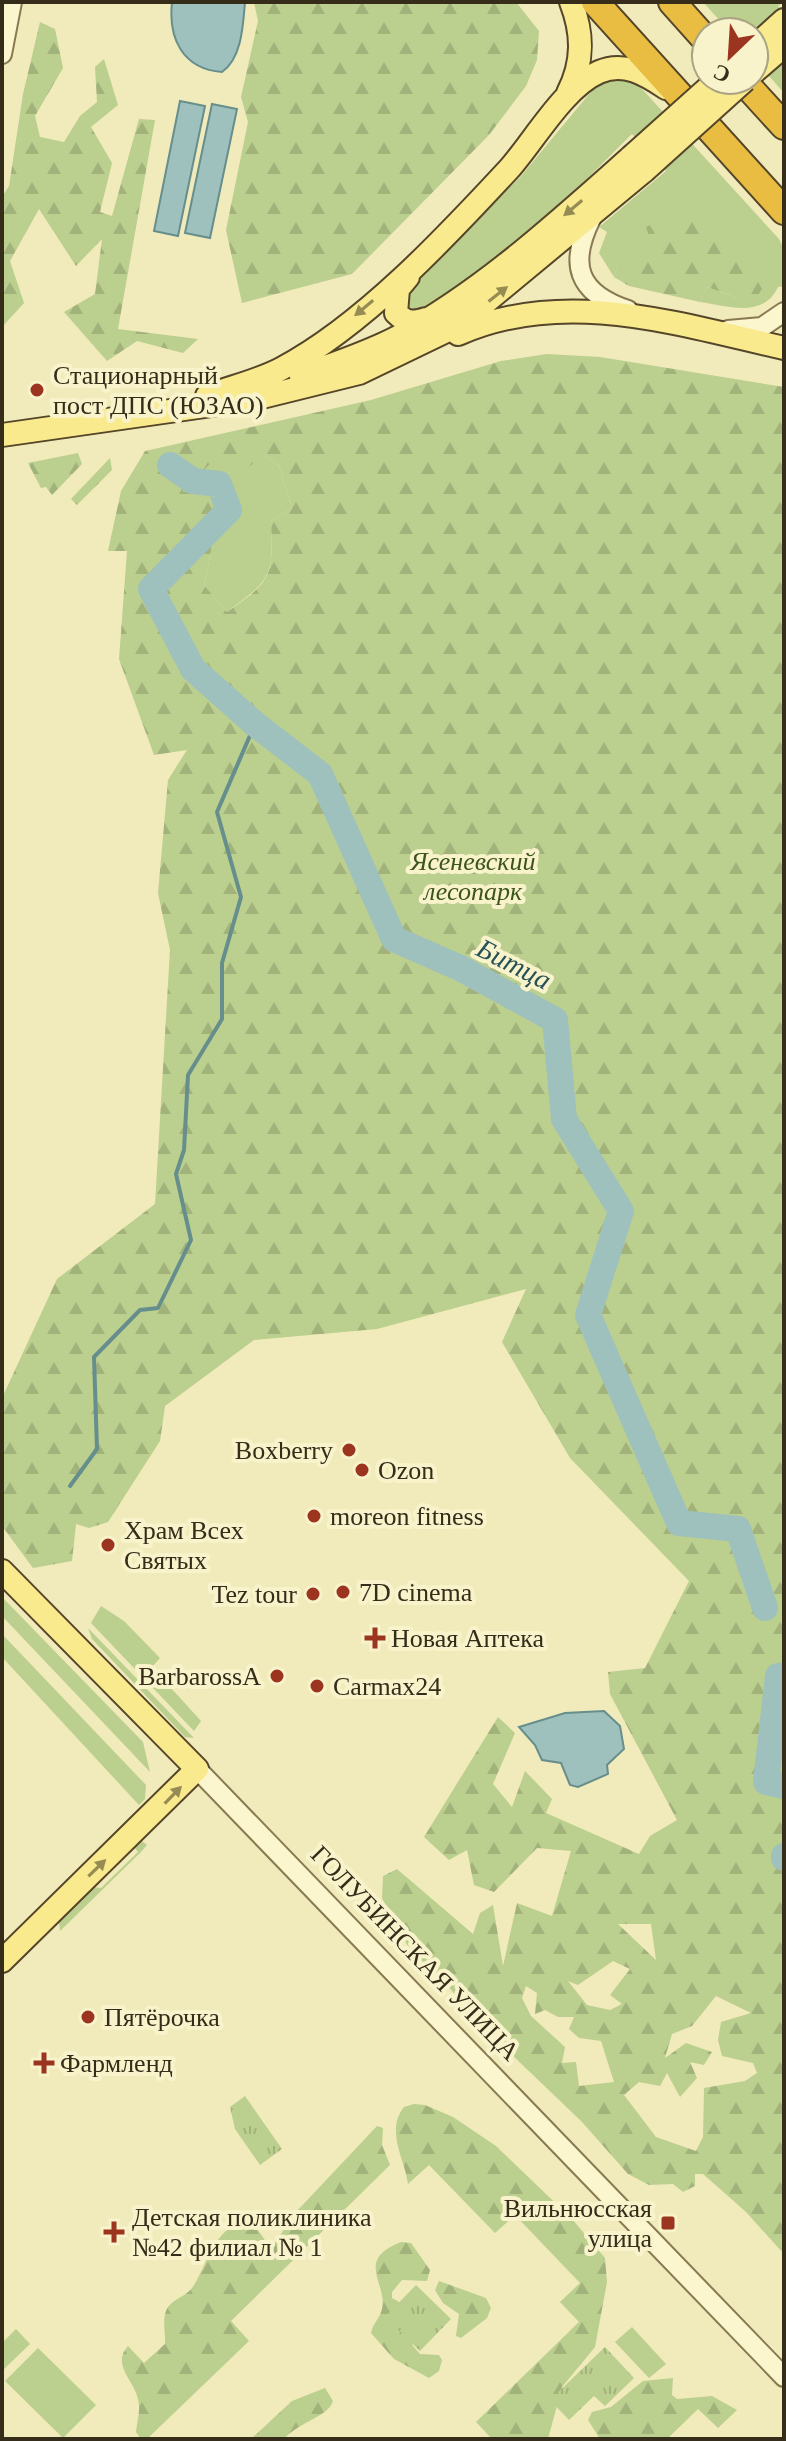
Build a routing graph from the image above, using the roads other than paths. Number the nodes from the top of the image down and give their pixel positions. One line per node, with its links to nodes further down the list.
1 (12, 2): 6 (street)
2 (571, 2): 10 (main road)
3 (595, 2): 12 (highway)
4 (672, 2): 5 (highway)
5 (690, 22)
6 (2, 54)
7 (702, 96): 13 (main road, bridge)
8 (724, 96): 13 (main road, bridge)
9 (758, 96): 11 (highway)
10 (564, 100): 12 (main road); 17 (main road)
11 (784, 126)
12 (716, 136): 14 (highway); 16 (street)
13 (638, 164): 15 (main road); 20 (main road, one-way to 20)
14 (784, 211)
15 (592, 217): 19 (street); 23 (main road, one-way to 15)
16 (784, 228)
17 (423, 258): 20 (main road); 24 (main road, one-way to 24)
18 (784, 312): 21 (street)
19 (646, 316): 21 (main road); 23 (main road)
20 (431, 318): 24 (main road)
21 (712, 329): 22 (main road)
22 (784, 348)
23 (383, 362): 24 (main road)
24 (168, 410): 25 (main road)
25 (9, 431)
26 (2, 1571): 27 (main road, ГОЛУБИНСКАЯ УЛИЦА)
27 (197, 1769): 28 (main road, one-way to 27); 29 (street, ГОЛУБИНСКАЯ УЛИЦА)
28 (2, 1961)
29 (784, 2377)

